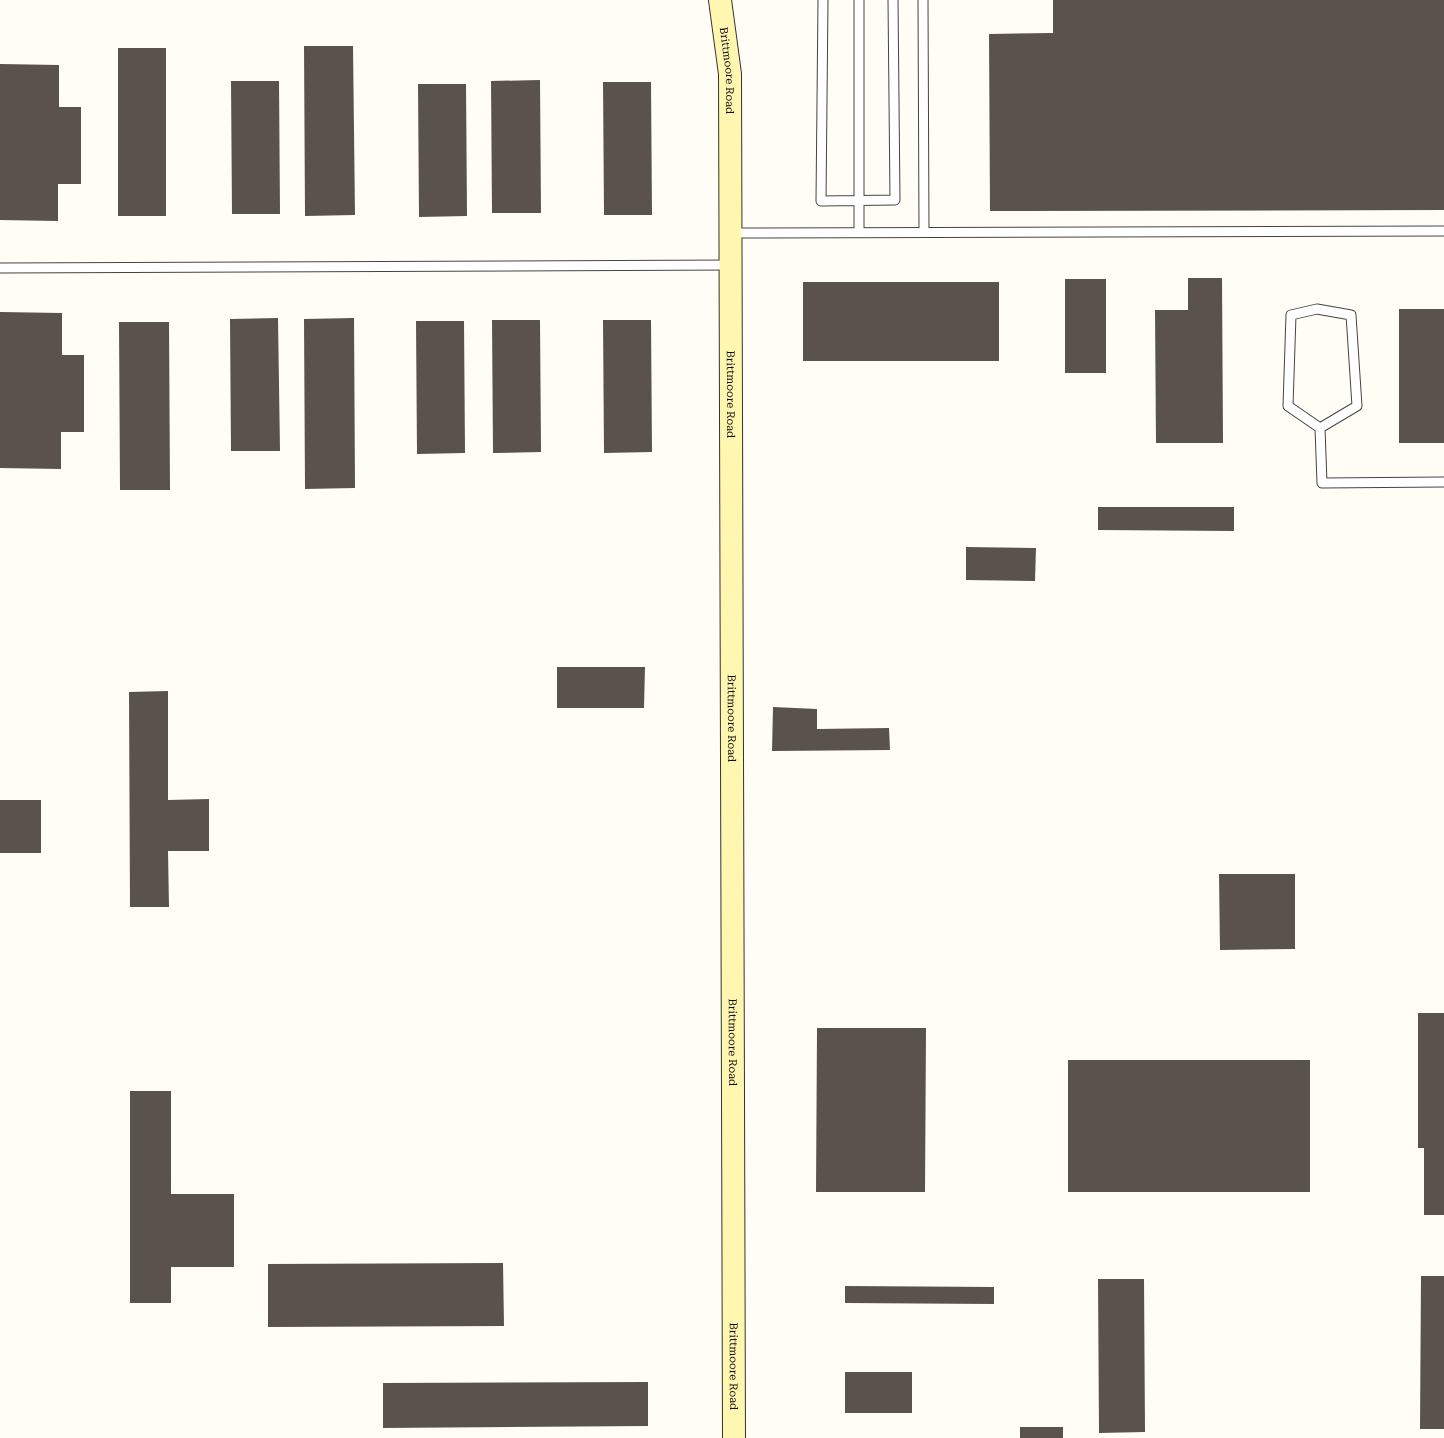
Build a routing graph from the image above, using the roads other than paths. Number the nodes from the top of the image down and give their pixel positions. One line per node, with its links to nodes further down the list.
1 (720, 0): 10 (main road, Brittmoore Road)
2 (823, 0): 6 (lane)
3 (858, 0): 6 (lane)
4 (893, 0): 6 (lane)
5 (923, 0): 9 (lane)
6 (858, 200): 8 (lane)
7 (1444, 231): 9 (lane)
8 (858, 232): 9 (lane); 10 (lane)
9 (924, 232)
10 (730, 233): 11 (main road, Brittmoore Road)
11 (730, 265): 12 (lane); 15 (main road, Brittmoore Road)
12 (0, 268)
13 (1320, 428): 13 (lane); 14 (lane)
14 (1444, 482)
15 (734, 1438)

